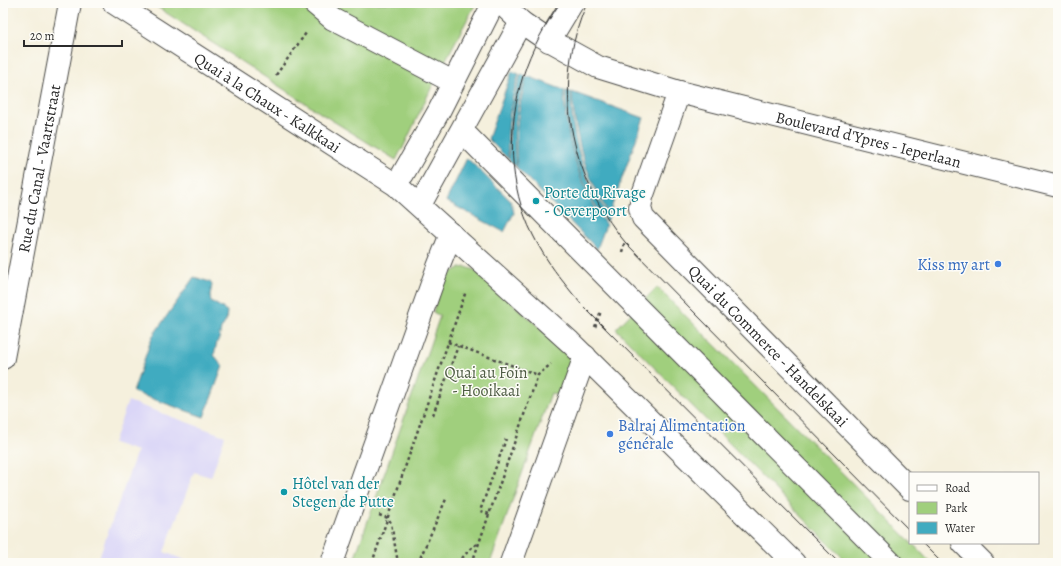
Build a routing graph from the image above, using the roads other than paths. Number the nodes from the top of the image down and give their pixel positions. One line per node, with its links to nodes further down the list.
1 (70, 3): 16 (street, Rue du Canal - Vaartstraat)
2 (114, 3): 13 (street, Quai à la Chaux - Kalkkaai)
3 (572, 3): 7 (street)
4 (319, 7): 8 (street)
5 (496, 7): 6 (street); 8 (street)
6 (521, 22): 7 (street); 13 (street)
7 (549, 41): 9 (street)
8 (453, 82): 11 (street)
9 (678, 92): 12 (street, Boulevard d'Ypres - Ieperlaan); 17 (street, Quai du Commerce - Handelskaai)
10 (468, 137): 22 (street)
11 (403, 174)
12 (1058, 186)
13 (420, 205): 14 (street)
14 (451, 234): 15 (street); 19 (street)
15 (585, 356): 20 (street); 21 (street)
16 (3, 358)
17 (909, 488)
18 (964, 544): 23 (street)
19 (332, 563)
20 (511, 563)
21 (794, 563)
22 (891, 563)
23 (983, 563)

